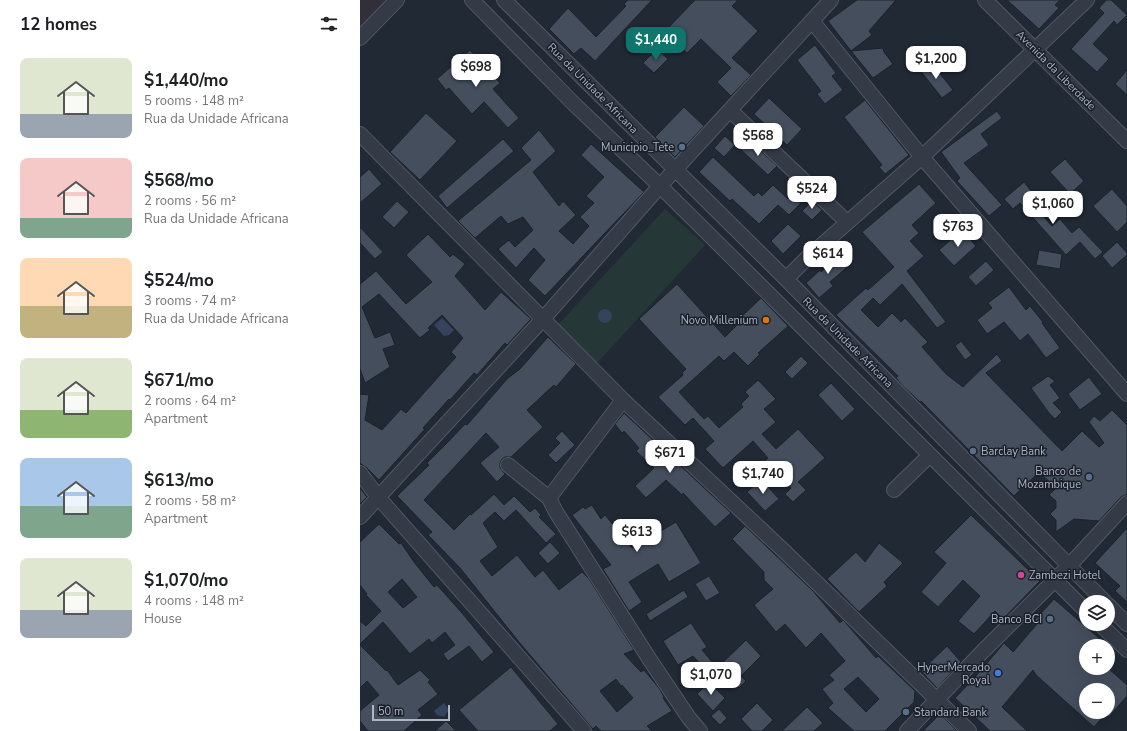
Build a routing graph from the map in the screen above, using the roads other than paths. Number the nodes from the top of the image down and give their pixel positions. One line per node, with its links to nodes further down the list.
1 (397, 0): 8 (street)
2 (472, 0): 15 (street, Rua da Unidade Africana)
3 (504, 0): 14 (street, Rua da Unidade Africana)
4 (831, 0): 7 (street)
5 (985, 0): 9 (street, Avenida da Liberdade)
6 (1087, 0): 9 (street)
7 (812, 21): 10 (street); 13 (street)
8 (360, 38)
9 (1035, 49): 12 (street, Avenida da Liberdade); 13 (street)
10 (730, 110): 14 (street); 16 (street)
11 (360, 134): 18 (street)
12 (1127, 141)
13 (922, 157): 16 (street); 19 (street)
14 (675, 170): 15 (street); 17 (street, Rua da Unidade Africana)
15 (660, 186): 18 (street); 21 (street, Rua da Unidade Africana)
16 (847, 222): 17 (street)
17 (786, 279): 29 (street, Rua da Unidade Africana)
18 (543, 319): 20 (street); 25 (street)
19 (1127, 394)
20 (623, 400): 26 (street); 37 (street)
21 (930, 455): 24 (street); 30 (street, Rua da Unidade Africana)
22 (508, 465): 26 (street)
23 (360, 473): 25 (street)
24 (894, 490)
25 (378, 497): 28 (street); 38 (street)
26 (549, 498): 39 (street)
27 (1127, 503): 29 (street)
28 (360, 517)
29 (1068, 566): 30 (street); 31 (street, Rua da Unidade Africana)
30 (1054, 580): 32 (street, Rua da Unidade Africana); 37 (street)
31 (1098, 595)
32 (1079, 604)
33 (1115, 612): 34 (street)
34 (1127, 624)
35 (1107, 631): 36 (street)
36 (1127, 650)
37 (936, 698): 40 (street); 41 (street)
38 (584, 731)
39 (700, 731)
40 (907, 731)
41 (969, 731)

